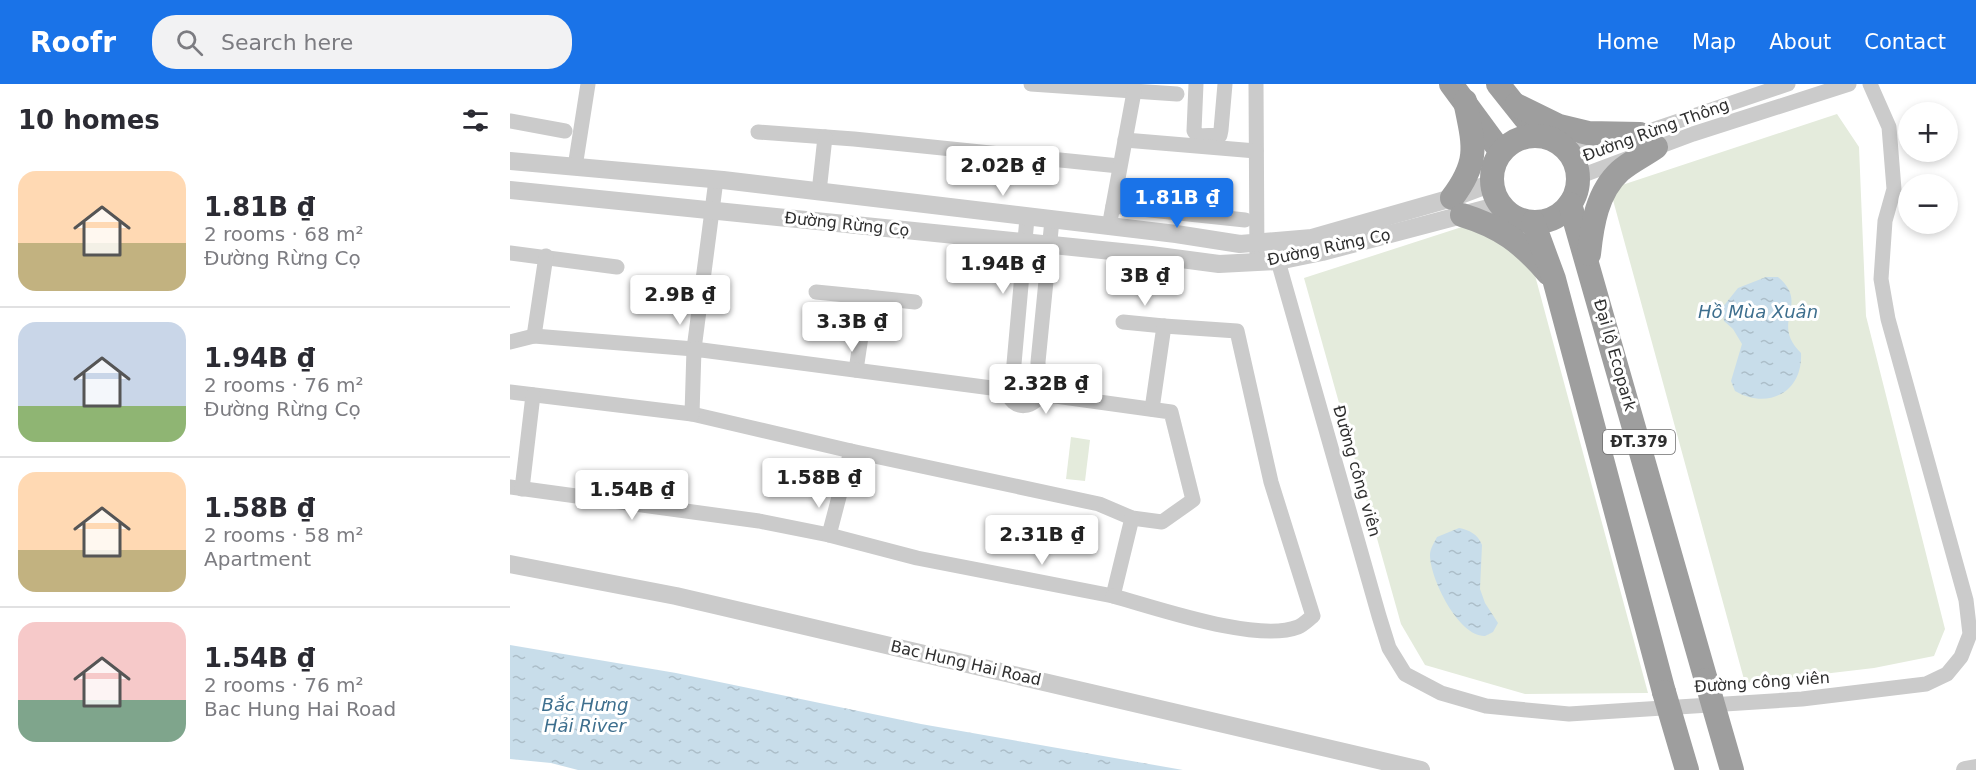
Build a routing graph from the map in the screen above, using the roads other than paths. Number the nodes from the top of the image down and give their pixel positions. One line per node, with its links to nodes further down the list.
1 (588, 84): 26 (street)
2 (1031, 84): 10 (street)
3 (1196, 84): 4 (street)
4 (1225, 84)
5 (1256, 84): 21 (street)
6 (1498, 84): 13 (highway)
7 (1788, 84): 20 (street, Đường Rừng Thông)
8 (1849, 84): 20 (street, Đường Rừng Thông)
9 (1870, 84): 47 (street, Đường công viên)
10 (1134, 92): 12 (street); 19 (street)
11 (1458, 93): 22 (highway); 34 (highway)
12 (1177, 94)
13 (1515, 105): 17 (highway); 20 (highway)
14 (510, 121): 15 (street)
15 (565, 131)
16 (758, 132): 18 (street)
17 (1537, 136): 22 (highway); 23 (highway)
18 (825, 137): 25 (street); 30 (street)
19 (1125, 140): 21 (street); 25 (street)
20 (1648, 141): 23 (street, Đường Rừng Thông); 27 (street, Đường Rừng Thông); 48 (highway)
21 (1256, 151): 45 (street)
22 (1502, 152): 31 (highway)
23 (1569, 153): 27 (highway)
24 (510, 161): 26 (street, Đường Rừng Cọ)
25 (1119, 166): 33 (street)
26 (575, 167): 28 (street, Đường Rừng Cọ)
27 (1578, 177): 32 (highway)
28 (716, 180): 30 (street, Đường Rừng Cọ); 35 (street)
29 (510, 190): 35 (street, Đường Rừng Cọ)
30 (819, 192): 36 (street, Đường Rừng Cọ)
31 (1496, 194): 34 (street, Đường Rừng Cọ); 39 (highway)
32 (1570, 204): 39 (highway); 48 (highway, Đại lộ Ecopark / ĐT.379)
33 (1113, 206): 38 (street); 40 (street)
34 (1457, 207): 42 (street, Đường Rừng Cọ); 47 (street, Đường Rừng Cọ); 50 (highway)
35 (711, 210): 41 (street, Đường Rừng Cọ); 58 (street)
36 (1027, 218): 37 (street, Đường Rừng Cọ); 41 (street)
37 (1052, 220): 40 (street, Đường Rừng Cọ); 43 (street)
38 (1245, 220)
39 (1533, 222): 50 (highway, ĐT.379)
40 (1109, 227): 45 (street, Đường Rừng Cọ)
41 (1023, 242): 43 (street, Đường Rừng Cọ); 60 (street)
42 (1288, 242): 45 (street, Đường Rừng Cọ); 47 (street)
43 (1049, 244): 45 (street, Đường Rừng Cọ); 61 (street)
44 (510, 253): 46 (street)
45 (1257, 253): 47 (street, Đường Rừng Cọ)
46 (546, 256): 49 (street); 56 (street)
47 (1278, 261)
48 (1588, 262): 75 (highway, Đại lộ Ecopark / ĐT.379, bridge)
49 (616, 267)
50 (1554, 279): 74 (highway, ĐT.379, bridge)
51 (816, 292): 52 (street)
52 (867, 297): 53 (street); 59 (street)
53 (915, 302)
54 (1123, 322): 55 (street)
55 (1164, 326): 64 (street); 71 (street)
56 (534, 336): 57 (street); 58 (street)
57 (510, 342)
58 (694, 349): 59 (street); 65 (street)
59 (856, 370): 60 (street)
60 (1010, 382): 61 (street); 61 (street)
61 (1040, 387): 64 (street)
62 (510, 392): 63 (street)
63 (533, 395): 65 (street); 67 (street)
64 (1152, 409): 68 (street)
65 (692, 414): 66 (street)
66 (851, 452): 68 (street); 69 (street)
67 (516, 488): 69 (street)
68 (1132, 518): 71 (street)
69 (829, 535): 71 (street)
70 (510, 564): 73 (street, Bac Hung Hai Road)
71 (1113, 596)
72 (1976, 768): 76 (street)
73 (1421, 770)
74 (1687, 770)
75 (1732, 770)
76 (1965, 770)

